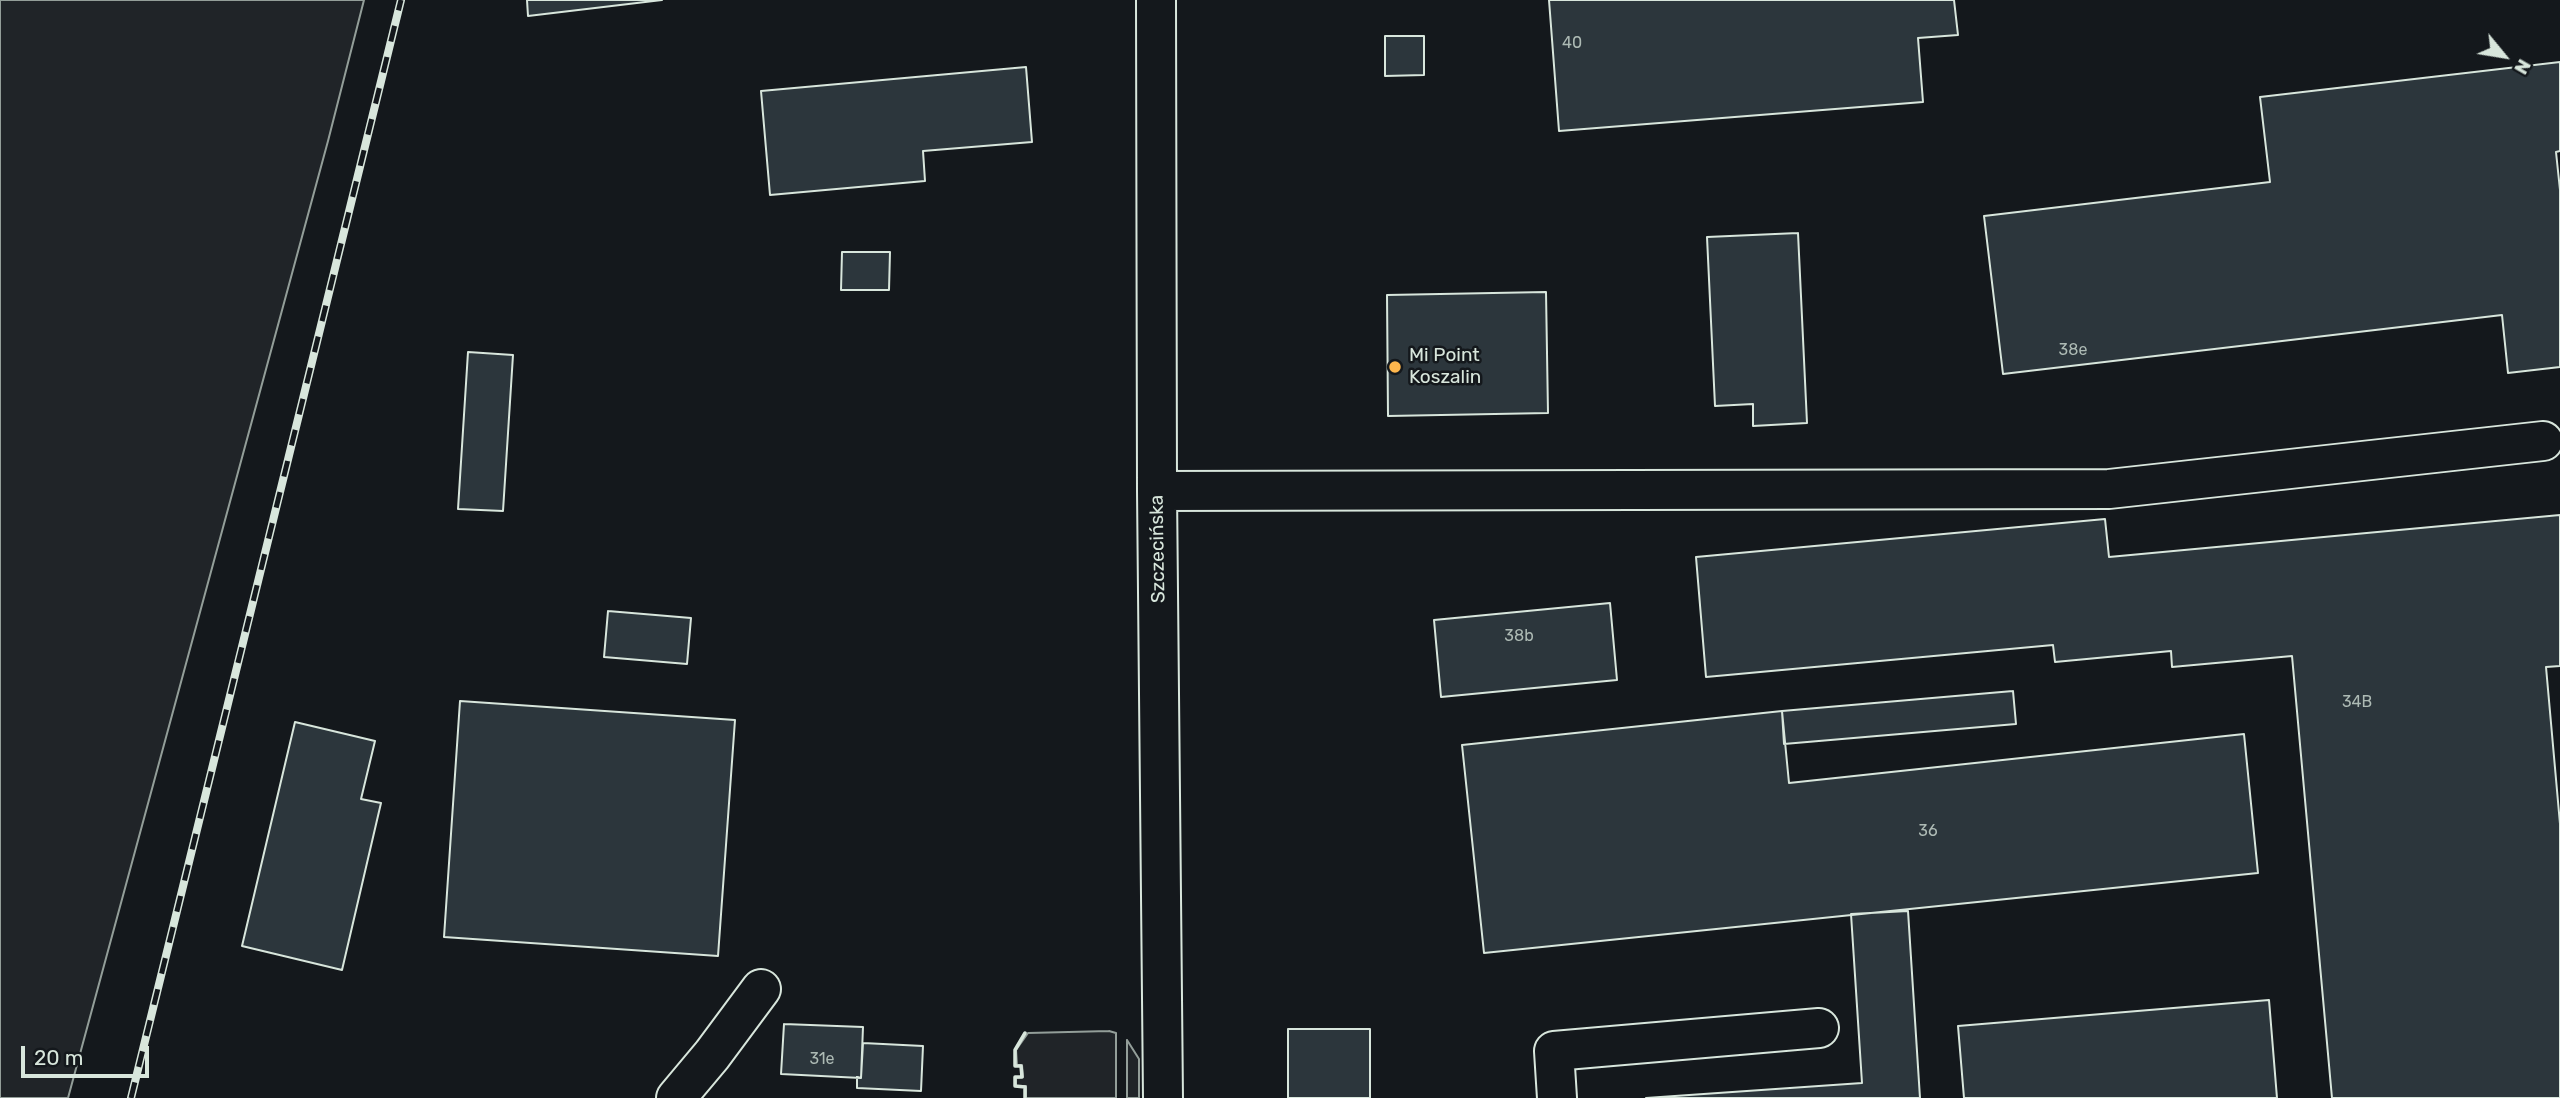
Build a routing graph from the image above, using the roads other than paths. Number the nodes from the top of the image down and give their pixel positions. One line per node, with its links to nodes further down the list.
1 (1156, 0): 3 (street, Szczecińska)
2 (2543, 441): 3 (street)
3 (1157, 491): 7 (street, Szczecińska)
4 (761, 989): 6 (street)
5 (1819, 1028): 8 (street)
6 (676, 1098)
7 (1163, 1098)
8 (1557, 1098)

